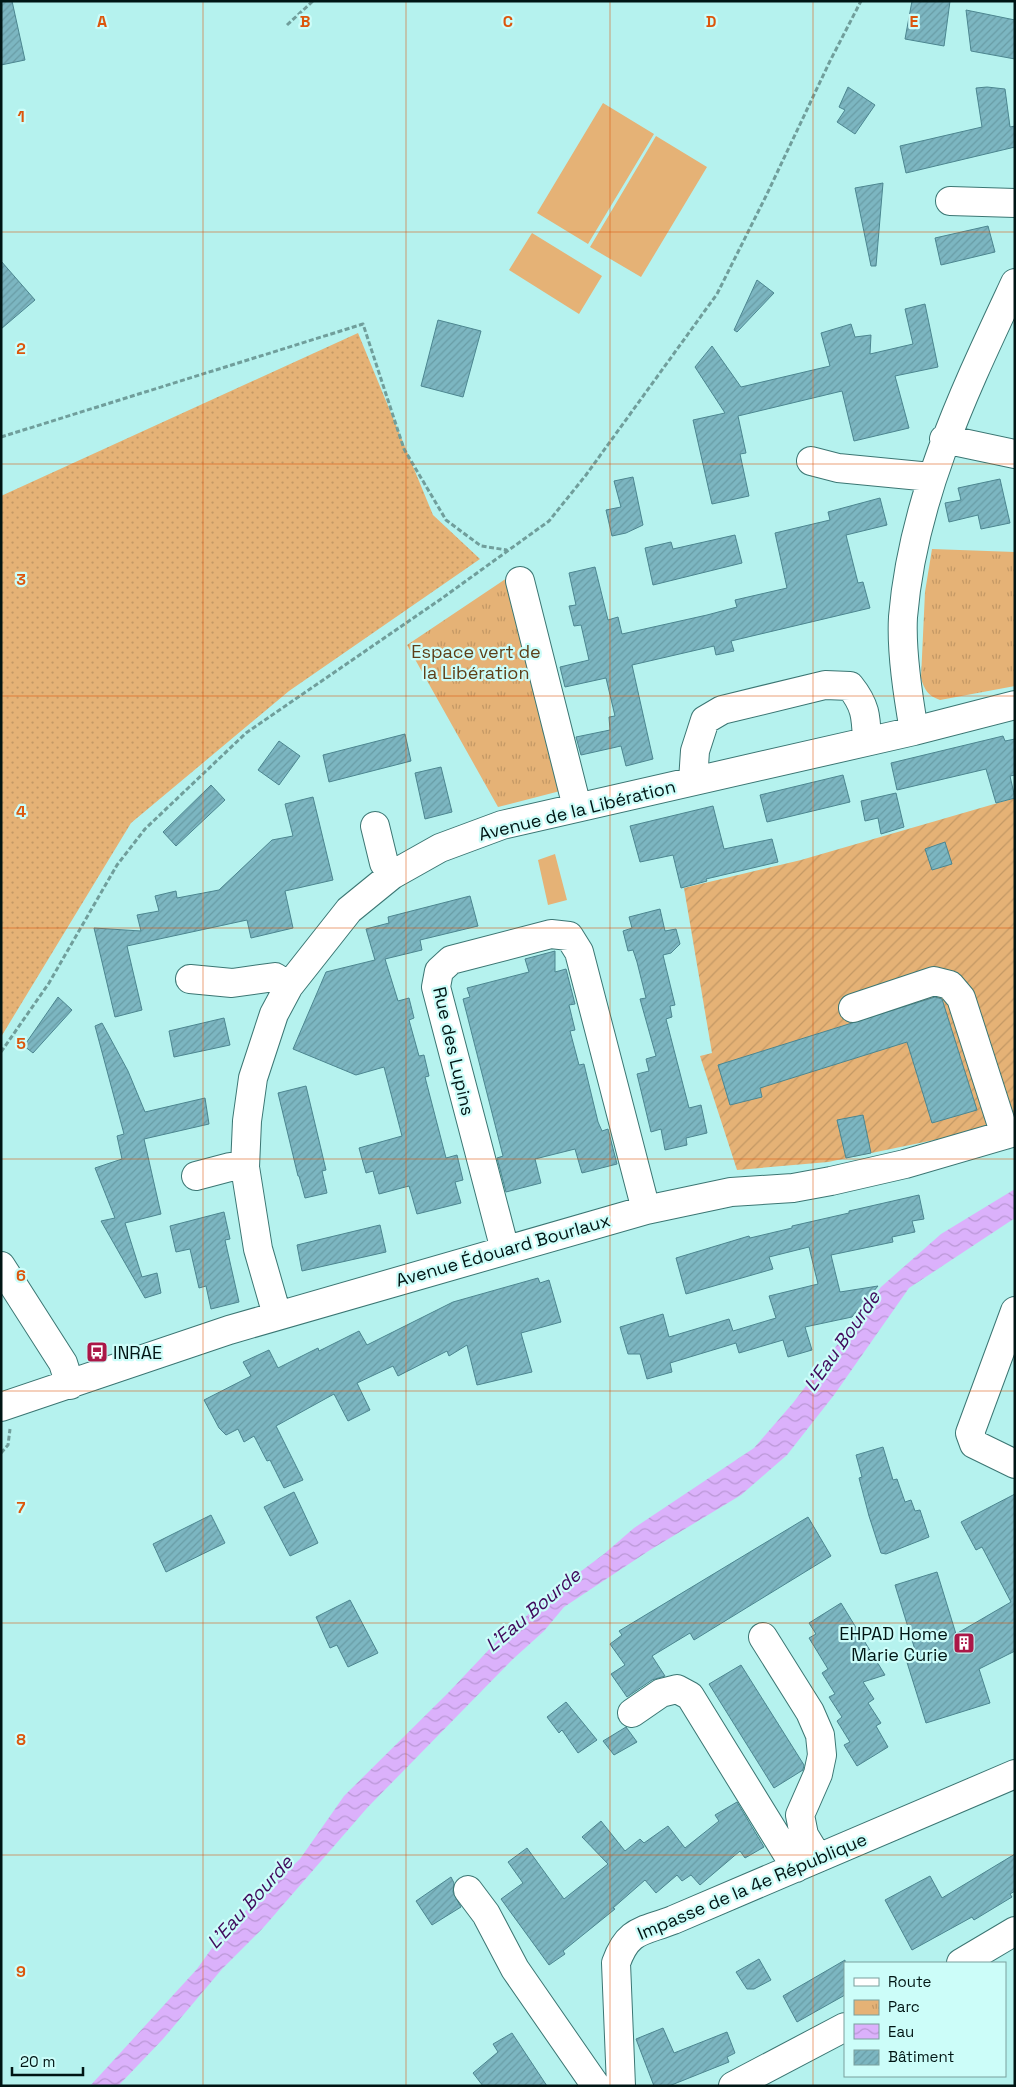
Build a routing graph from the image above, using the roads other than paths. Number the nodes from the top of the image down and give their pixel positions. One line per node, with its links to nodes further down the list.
1 (950, 201): 2 (street)
2 (1015, 203)
3 (1015, 283): 4 (street)
4 (944, 440): 5 (street); 7 (street)
5 (1015, 454)
6 (811, 461): 7 (street)
7 (931, 477): 10 (street)
8 (520, 581): 13 (street)
9 (1015, 704): 10 (street, Avenue de la Libération)
10 (914, 731): 11 (street, Avenue de la Libération)
11 (867, 741): 12 (street, Avenue de la Libération); 12 (street)
12 (693, 781): 13 (street, Avenue de la Libération)
13 (577, 806): 15 (street, Avenue de la Libération)
14 (375, 826): 15 (street)
15 (392, 875): 17 (street, Avenue de la Libération)
16 (190, 979): 17 (street)
17 (289, 986): 20 (street, Avenue de la Libération)
18 (854, 1008): 19 (street)
19 (1010, 1134): 22 (street, Avenue Édouard Bourlaux)
20 (245, 1167): 21 (street); 26 (street, Avenue de la Libération)
21 (196, 1176)
22 (646, 1210): 23 (street, Avenue Édouard Bourlaux); 23 (street, Rue des Lupins)
23 (505, 1250): 26 (street, Avenue Édouard Bourlaux)
24 (1, 1266): 27 (street)
25 (1015, 1311): 29 (street)
26 (277, 1315): 27 (street, Avenue Édouard Bourlaux)
27 (70, 1385): 28 (street, Avenue Édouard Bourlaux)
28 (1, 1408)
29 (1015, 1464)
30 (763, 1637): 33 (street)
31 (632, 1713): 33 (street)
32 (1015, 1774): 33 (street, Impasse de la 4e République)
33 (807, 1863): 39 (street, Impasse de la 4e République)
34 (468, 1890): 38 (street)
35 (1015, 1930): 36 (street)
36 (963, 1962)
37 (844, 2028): 40 (street)
38 (596, 2086)
39 (621, 2086)
40 (733, 2086)

